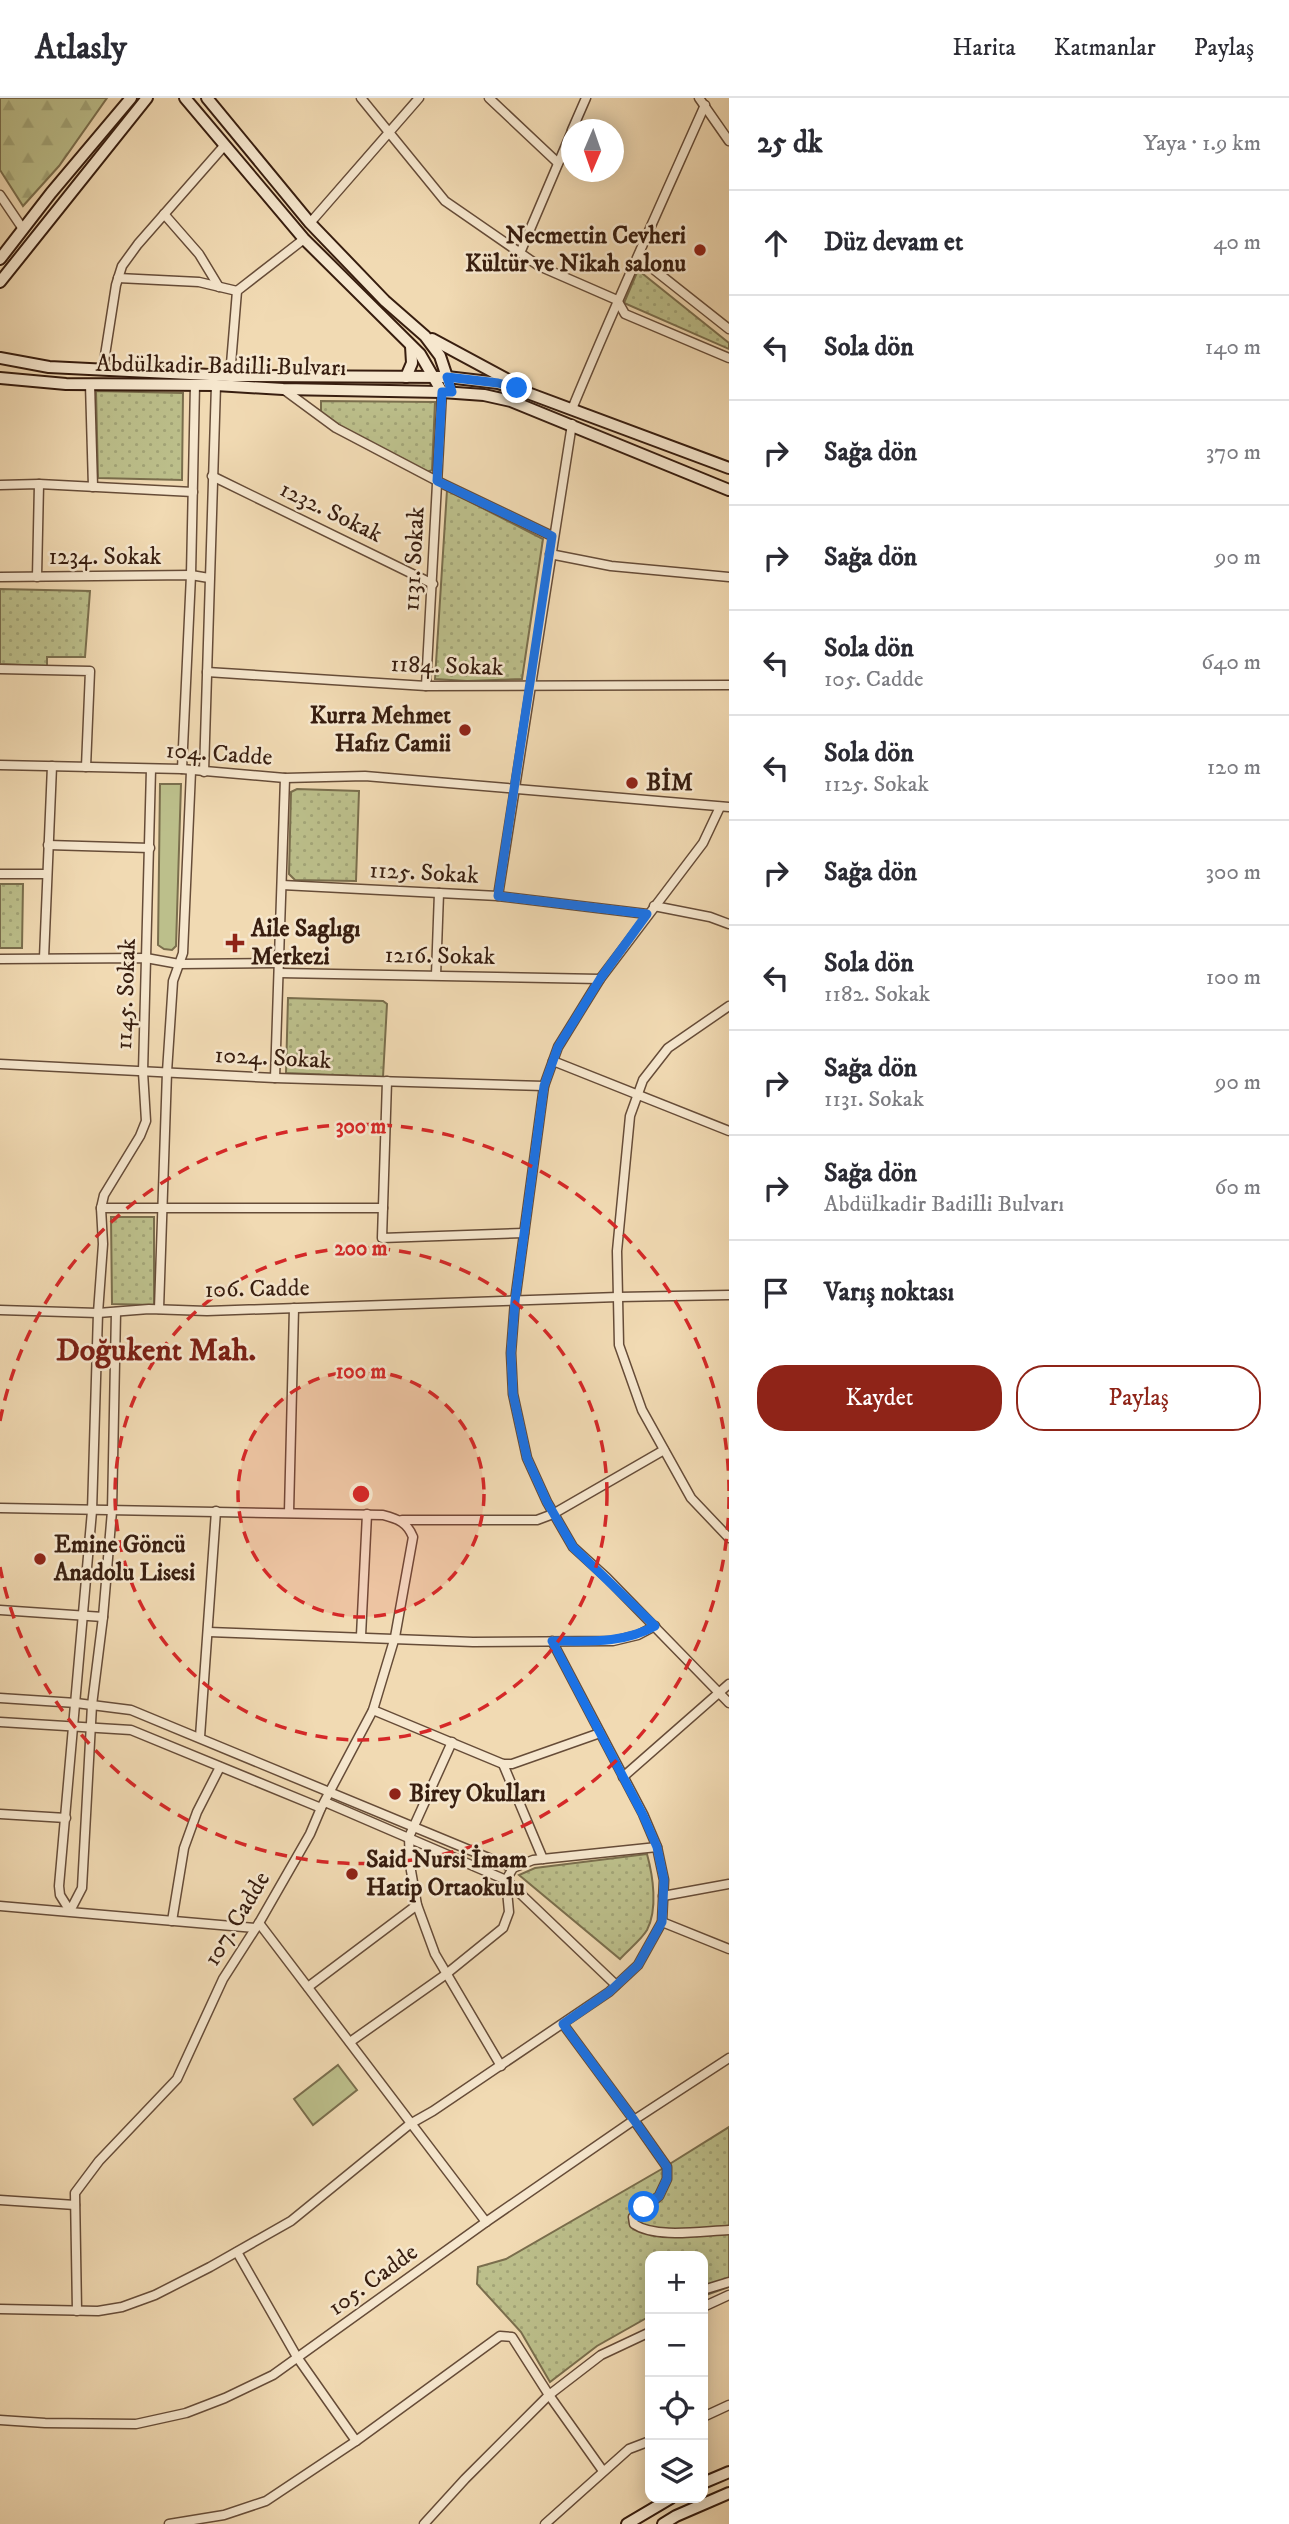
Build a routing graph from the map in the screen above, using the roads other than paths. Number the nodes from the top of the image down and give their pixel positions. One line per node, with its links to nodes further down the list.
1 (131, 98): 19 (main road)
2 (147, 98): 25 (main road)
3 (185, 98): 13 (main road)
4 (207, 98): 18 (main road)
5 (361, 98): 11 (street)
6 (419, 98): 11 (street)
7 (489, 98): 15 (street)
8 (586, 98): 10 (street)
9 (702, 102): 12 (street); 22 (street)
10 (577, 119)
11 (390, 133): 18 (street); 21 (street)
12 (729, 141)
13 (224, 146): 17 (street); 20 (main road)
14 (561, 156): 15 (street)
15 (558, 163): 21 (street)
16 (0, 195): 19 (street)
17 (164, 214): 24 (street); 26 (street)
18 (310, 223): 30 (main road)
19 (23, 229): 23 (main road)
20 (304, 239): 27 (street); 31 (main road)
21 (520, 253): 28 (street)
22 (638, 257): 28 (street); 29 (street)
23 (0, 259)
24 (118, 278): 26 (street); 34 (street)
25 (0, 282)
26 (219, 287): 27 (street)
27 (237, 291): 35 (street)
28 (617, 300): 33 (street); 46 (street)
29 (729, 329)
30 (424, 335): 37 (main road); 45 (main road)
31 (411, 346): 36 (main road); 39 (main road)
32 (0, 358): 34 (main road, Abdülkadir Badilli Bulvarı)
33 (729, 358)
34 (103, 368): 35 (main road, Abdülkadir Badilli Bulvarı)
35 (230, 376): 36 (main road, Abdülkadir Badilli Bulvarı)
36 (407, 377): 39 (main road, Abdülkadir Badilli Bulvarı)
37 (447, 377): 39 (main road, Abdülkadir Badilli Bulvarı); 44 (main road); 45 (main road, Abdülkadir Badilli Bulvarı)
38 (0, 378): 40 (main road, Abdülkadir Badilli Bulvarı)
39 (435, 378): 44 (main road)
40 (90, 384): 41 (main road, Abdülkadir Badilli Bulvarı); 53 (street)
41 (195, 384): 42 (main road, Abdülkadir Badilli Bulvarı); 55 (street)
42 (216, 385): 43 (main road, Abdülkadir Badilli Bulvarı); 49 (street)
43 (283, 389): 44 (main road, Abdülkadir Badilli Bulvarı); 50 (street)
44 (447, 392): 47 (main road, Abdülkadir Badilli Bulvarı); 50 (street, 1131. Sokak)
45 (551, 401): 46 (main road, Abdülkadir Badilli Bulvarı)
46 (572, 409): 48 (main road, Abdülkadir Badilli Bulvarı)
47 (572, 424): 54 (main road, Abdülkadir Badilli Bulvarı); 56 (street)
48 (729, 468)
49 (212, 476): 62 (street); 63 (street, 1232. Sokak)
50 (437, 481): 56 (street); 63 (street, 1131. Sokak)
51 (39, 484): 52 (street); 53 (street); 60 (street)
52 (0, 485)
53 (93, 487): 55 (street)
54 (729, 490)
55 (193, 492): 58 (street)
56 (552, 536): 57 (street)
57 (550, 554): 61 (street); 68 (street)
58 (191, 575): 60 (street, 1234. Sokak); 62 (street, 1234. Sokak); 73 (street)
59 (0, 577): 60 (street, 1234. Sokak)
60 (37, 577)
61 (729, 577)
62 (209, 578): 65 (street)
63 (433, 584): 67 (street, 1131. Sokak)
64 (0, 669): 71 (street)
65 (207, 672): 67 (street, 1184. Sokak); 74 (street)
66 (729, 685): 68 (street, 1184. Sokak)
67 (426, 686): 68 (street, 1184. Sokak)
68 (531, 687): 76 (street)
69 (0, 765): 70 (street, 104. Cadde)
70 (52, 766): 71 (street, 104. Cadde); 78 (street)
71 (86, 767): 72 (street, 104. Cadde)
72 (151, 769): 73 (street, 104. Cadde); 79 (street, 1145. Sokak)
73 (186, 770): 74 (street, 104. Cadde); 92 (street)
74 (204, 772): 75 (street, 104. Cadde)
75 (285, 778): 76 (street, 104. Cadde); 82 (street)
76 (514, 790): 77 (street, 104. Cadde); 84 (street)
77 (724, 807): 85 (street)
78 (48, 845): 79 (street); 81 (street)
79 (150, 848): 89 (street, 1145. Sokak)
80 (0, 874): 81 (street)
81 (46, 874): 88 (street)
82 (282, 885): 83 (street, 1125. Sokak); 91 (street)
83 (439, 893): 84 (street, 1125. Sokak); 94 (street)
84 (498, 896): 86 (street, 1125. Sokak)
85 (654, 906): 86 (street); 87 (street)
86 (647, 914): 95 (street)
87 (729, 924)
88 (44, 958): 89 (street); 90 (street)
89 (146, 958): 92 (street); 99 (street, 1145. Sokak)
90 (0, 959)
91 (280, 963): 92 (street); 93 (street)
92 (179, 964): 100 (street)
93 (280, 973): 94 (street, 1216. Sokak); 101 (street)
94 (436, 975): 95 (street, 1216. Sokak)
95 (600, 979): 97 (street)
96 (729, 1006): 104 (street)
97 (553, 1061): 103 (street); 104 (street)
98 (0, 1064): 99 (street, 1024. Sokak)
99 (143, 1072): 100 (street, 1024. Sokak); 106 (street, 1145. Sokak)
100 (167, 1072): 101 (street, 1024. Sokak); 107 (street)
101 (275, 1078): 102 (street, 1024. Sokak)
102 (387, 1081): 103 (street, 1024. Sokak); 108 (street)
103 (544, 1086): 109 (street)
104 (638, 1094): 105 (street); 111 (street)
105 (729, 1131)
106 (101, 1208): 107 (street); 117 (street)
107 (162, 1208): 108 (street); 114 (street)
108 (383, 1208): 109 (street)
109 (524, 1233): 112 (street)
110 (729, 1295): 111 (street, 106. Cadde)
111 (618, 1297): 112 (street, 106. Cadde); 118 (street)
112 (515, 1301): 113 (street, 106. Cadde); 125 (street)
113 (294, 1308): 114 (street, 106. Cadde); 123 (street)
114 (159, 1309): 116 (street, 106. Cadde)
115 (0, 1310): 117 (street, 106. Cadde)
116 (116, 1312): 117 (street, 106. Cadde); 121 (street)
117 (98, 1313): 120 (street)
118 (664, 1450): 125 (street); 127 (street)
119 (0, 1508): 120 (street)
120 (92, 1511): 121 (street); 130 (street)
121 (111, 1511): 122 (street); 129 (street)
122 (216, 1511): 123 (street); 132 (street)
123 (289, 1512): 124 (street)
124 (367, 1514): 126 (street); 133 (street)
125 (553, 1514): 126 (street); 131 (street)
126 (400, 1520): 134 (street, 107. Cadde)
127 (729, 1538)
128 (0, 1610): 130 (street)
129 (103, 1617): 130 (street); 141 (street)
130 (83, 1618): 139 (street)
131 (655, 1626): 135 (street); 137 (street)
132 (209, 1632): 133 (street); 147 (street)
133 (361, 1636): 134 (street)
134 (395, 1637): 135 (street); 142 (street, 107. Cadde)
135 (552, 1641): 146 (street)
136 (729, 1684): 137 (street)
137 (720, 1693): 140 (street); 151 (street)
138 (0, 1698): 139 (street)
139 (76, 1703): 141 (street); 144 (street)
140 (729, 1703)
141 (92, 1705): 145 (street); 147 (street)
142 (373, 1710): 148 (street); 152 (street, 107. Cadde)
143 (0, 1722): 144 (street)
144 (74, 1726): 145 (street); 155 (street)
145 (92, 1727): 150 (street); 166 (street)
146 (600, 1732): 149 (street); 151 (street)
147 (200, 1737): 152 (street)
148 (452, 1742): 149 (street); 156 (street)
149 (503, 1764): 159 (street)
150 (220, 1767): 153 (street); 167 (street)
151 (623, 1777): 158 (street)
152 (330, 1793): 153 (street, 107. Cadde); 156 (street)
153 (323, 1805): 157 (street); 169 (street, 107. Cadde)
154 (0, 1814): 155 (street)
155 (66, 1818): 166 (street)
156 (414, 1826): 157 (street); 160 (street)
157 (409, 1837): 161 (street); 164 (street)
158 (657, 1847): 159 (street); 163 (street)
159 (543, 1859): 160 (street)
160 (513, 1868): 161 (street)
161 (506, 1880): 171 (street); 172 (street)
162 (729, 1884): 163 (street)
163 (663, 1896): 168 (street)
164 (417, 1905): 171 (street); 173 (street)
165 (0, 1906): 166 (street)
166 (70, 1911): 167 (street)
167 (172, 1921): 169 (street)
168 (662, 1922): 170 (street); 172 (street)
169 (257, 1925): 173 (street); 181 (street, 107. Cadde)
170 (729, 1949)
171 (445, 1975): 175 (street); 177 (street)
172 (616, 1985): 174 (street)
173 (308, 1987): 175 (street)
174 (563, 2024): 177 (street); 178 (street)
175 (350, 2042): 179 (street)
176 (729, 2058): 178 (street, 105. Cadde)
177 (500, 2066): 179 (street)
178 (634, 2120): 182 (street, 105. Cadde); 183 (street)
179 (410, 2124): 182 (street); 184 (street)
180 (0, 2200): 181 (street)
181 (75, 2205): 190 (street, 107. Cadde)
182 (486, 2222): 192 (street, 105. Cadde)
183 (729, 2230)
184 (237, 2252): 190 (street); 192 (street)
185 (729, 2283): 186 (street)
186 (708, 2289)
187 (729, 2295): 188 (street)
188 (708, 2305)
189 (0, 2309): 190 (street)
190 (77, 2311)
191 (645, 2334): 193 (street)
192 (297, 2357): 196 (street, 105. Cadde); 197 (street)
193 (549, 2395): 197 (street); 199 (street); 205 (street)
194 (729, 2405): 195 (street)
195 (708, 2415)
196 (0, 2420)
197 (356, 2441): 204 (street)
198 (645, 2443): 199 (street)
199 (603, 2471): 206 (street)
200 (729, 2472): 201 (main road)
201 (708, 2481)
202 (729, 2493): 208 (main road)
203 (663, 2503): 207 (main road)
204 (169, 2524)
205 (424, 2524)
206 (545, 2524)
207 (627, 2524)
208 (663, 2524)

